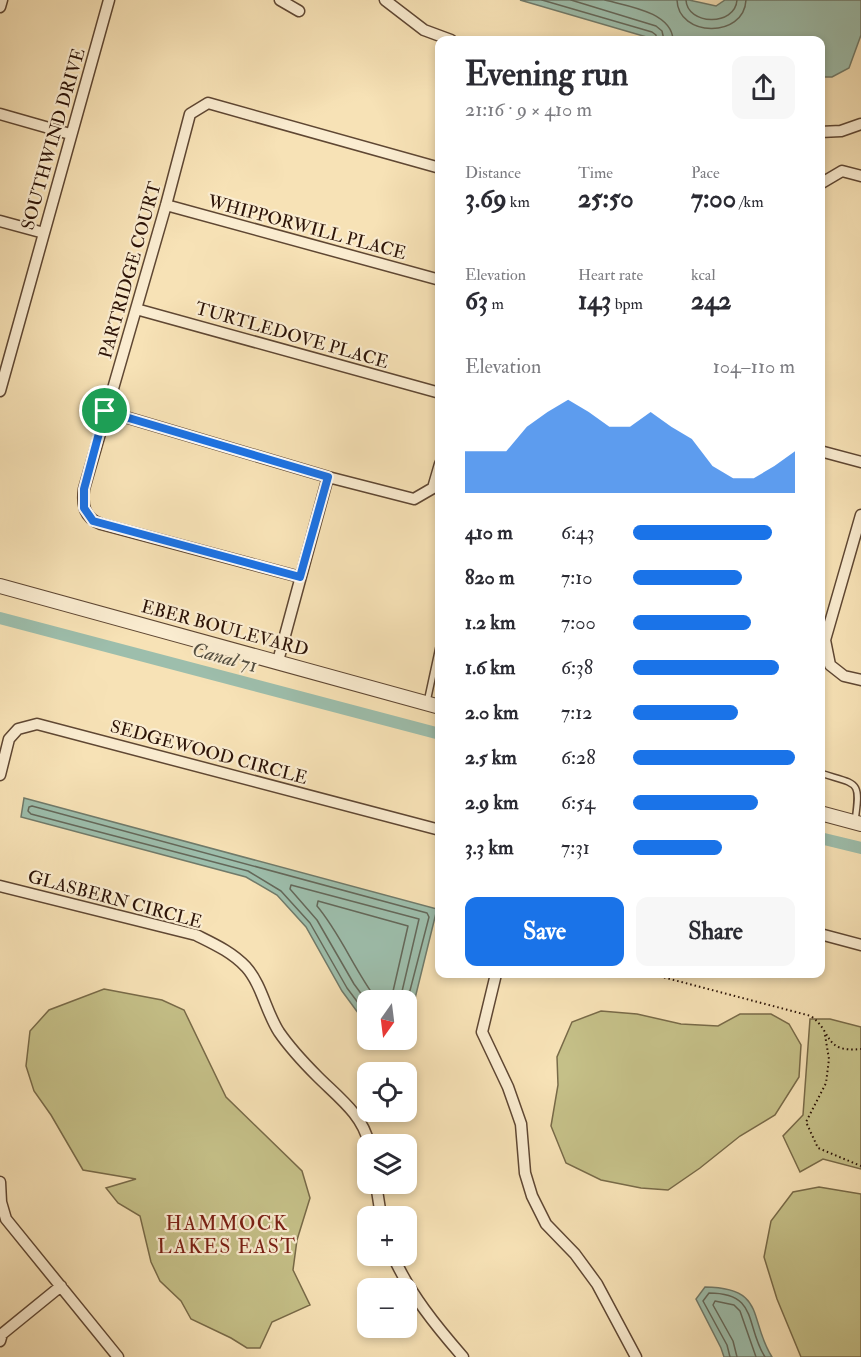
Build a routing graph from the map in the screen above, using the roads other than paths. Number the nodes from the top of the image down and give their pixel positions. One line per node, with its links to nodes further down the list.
1 (2, 0): 5 (street)
2 (109, 0): 11 (street, SOUTHWIND DRIVE)
3 (280, 0): 6 (street)
4 (386, 0): 7 (street)
5 (0, 7)
6 (299, 11)
7 (440, 36)
8 (0, 114): 11 (street)
9 (861, 124): 10 (street)
10 (825, 132)
11 (70, 134): 17 (street, SOUTHWIND DRIVE)
12 (435, 167): 15 (street, PARTRIDGE COURT)
13 (861, 176): 14 (street)
14 (825, 181)
15 (166, 205): 18 (street, WHIPPORWILL PLACE); 19 (street, PARTRIDGE COURT)
16 (0, 221): 17 (street)
17 (44, 233): 20 (street, SOUTHWIND DRIVE)
18 (435, 279)
19 (136, 309): 21 (street, TURTLEDOVE PLACE); 22 (street, PARTRIDGE COURT)
20 (0, 391)
21 (435, 392)
22 (105, 411): 25 (street); 28 (street, PARTRIDGE COURT)
23 (825, 451): 24 (street)
24 (861, 462)
25 (328, 477): 26 (street); 28 (street)
26 (435, 481)
27 (861, 515): 31 (street)
28 (300, 577): 30 (street)
29 (0, 586): 30 (street, EBER BOULEVARD)
30 (278, 661): 33 (street, EBER BOULEVARD)
31 (861, 681)
32 (435, 687): 33 (lane)
33 (433, 705)
34 (825, 774): 37 (lane)
35 (0, 775): 38 (street, SEDGEWOOD CIRCLE)
36 (825, 814): 37 (street)
37 (858, 823)
38 (435, 829)
39 (0, 886): 43 (street, GLASBERN CIRCLE)
40 (825, 935): 41 (street)
41 (861, 945)
42 (495, 978): 50 (street)
43 (367, 1134)
44 (0, 1182): 46 (street)
45 (398, 1266): 49 (street)
46 (61, 1286): 47 (street); 48 (street)
47 (0, 1341)
48 (118, 1357)
49 (464, 1357)
50 (636, 1357)

